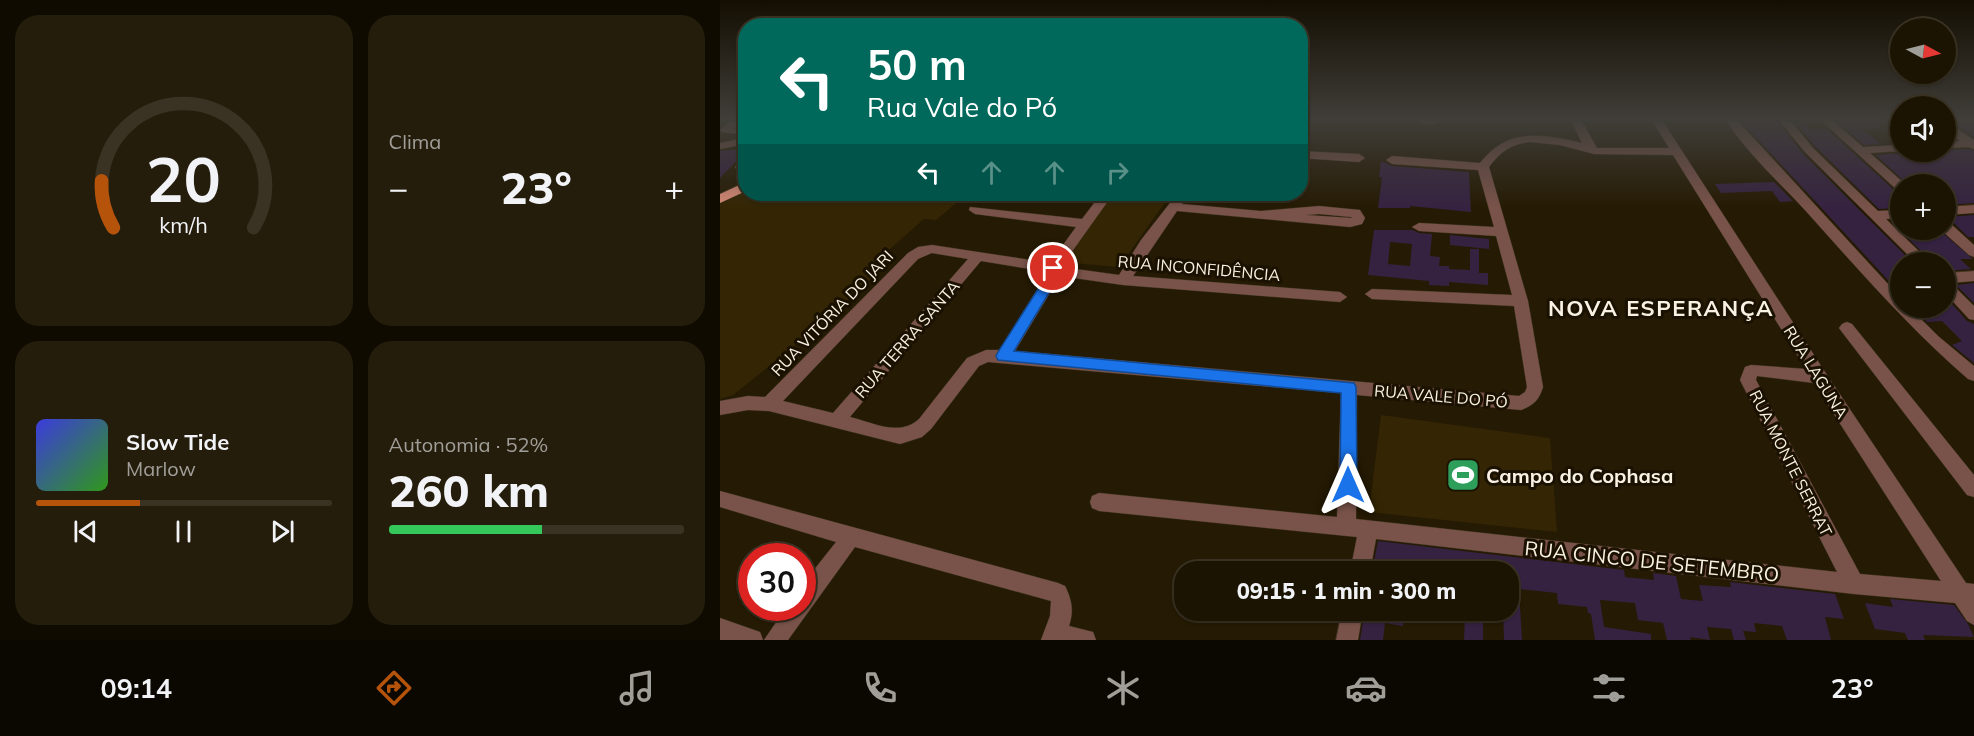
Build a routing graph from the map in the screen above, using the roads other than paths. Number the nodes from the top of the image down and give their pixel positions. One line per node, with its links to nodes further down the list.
1 (1496, 150): 10 (street)
2 (1594, 150): 6 (street)
3 (1758, 150): 38 (street)
4 (1809, 150): 24 (street)
5 (1862, 150): 12 (street)
6 (1677, 152): 47 (street, RUA LAGUNA)
7 (1308, 155): 8 (street)
8 (1359, 158)
9 (1392, 160): 10 (street)
10 (1483, 167): 27 (street)
11 (738, 173): 13 (main road)
12 (1890, 177)
13 (720, 188)
14 (738, 190): 15 (main road)
15 (720, 199)
16 (1102, 201): 25 (street)
17 (1178, 201): 18 (street)
18 (1173, 207): 22 (street); 36 (street)
19 (1974, 208): 21 (street)
20 (975, 210): 25 (street)
21 (1956, 210)
22 (1264, 214): 22 (street)
23 (1890, 214): 24 (street)
24 (1876, 215): 30 (street)
25 (1087, 224): 33 (street)
26 (1419, 226): 27 (street)
27 (1501, 232): 41 (street)
28 (1956, 236): 31 (street)
29 (923, 250): 32 (street, RUA INCONFIDÊNCIA); 49 (street, RUA VITÓRIA DO JARI)
30 (1913, 252)
31 (1974, 252)
32 (978, 256): 33 (street, RUA INCONFIDÊNCIA); 51 (street, RUA TERRA SANTA)
33 (1054, 270): 36 (street, RUA INCONFIDÊNCIA); 45 (street)
34 (1974, 276): 35 (street)
35 (1956, 277)
36 (1123, 280): 40 (street, RUA INCONFIDÊNCIA)
37 (1372, 294): 41 (street)
38 (1890, 295)
39 (1956, 296): 42 (street)
40 (1340, 297)
41 (1521, 301): 48 (street, RUA VALE DO PÓ)
42 (1974, 315)
43 (1912, 318): 46 (street)
44 (1847, 328): 52 (street)
45 (1004, 356): 48 (street, RUA VALE DO PÓ); 51 (street, RUA VALE DO PÓ)
46 (1974, 375)
47 (1819, 377): 60 (street, RUA MONTE SERRAT); 61 (street, RUA LAGUNA)
48 (1349, 387): 55 (street)
49 (769, 404): 50 (street); 51 (street)
50 (720, 408)
51 (837, 421)
52 (1974, 489)
53 (720, 499): 57 (street)
54 (1099, 502): 55 (street, RUA CINCO DE SETEMBRO)
55 (1346, 527): 56 (street, RUA CINCO DE SETEMBRO)
56 (1368, 529): 58 (street); 60 (street, RUA CINCO DE SETEMBRO)
57 (851, 537): 59 (street); 66 (street)
58 (1362, 561)
59 (816, 584)
60 (1854, 584): 61 (street, RUA CINCO DE SETEMBRO)
61 (1966, 594): 62 (street, RUA LAGUNA)
62 (1974, 614)
63 (789, 621): 68 (street)
64 (1351, 621): 70 (street)
65 (720, 629): 67 (street)
66 (1054, 637): 69 (street)
67 (752, 640)
68 (775, 640)
69 (1085, 640)
70 (1347, 640)

